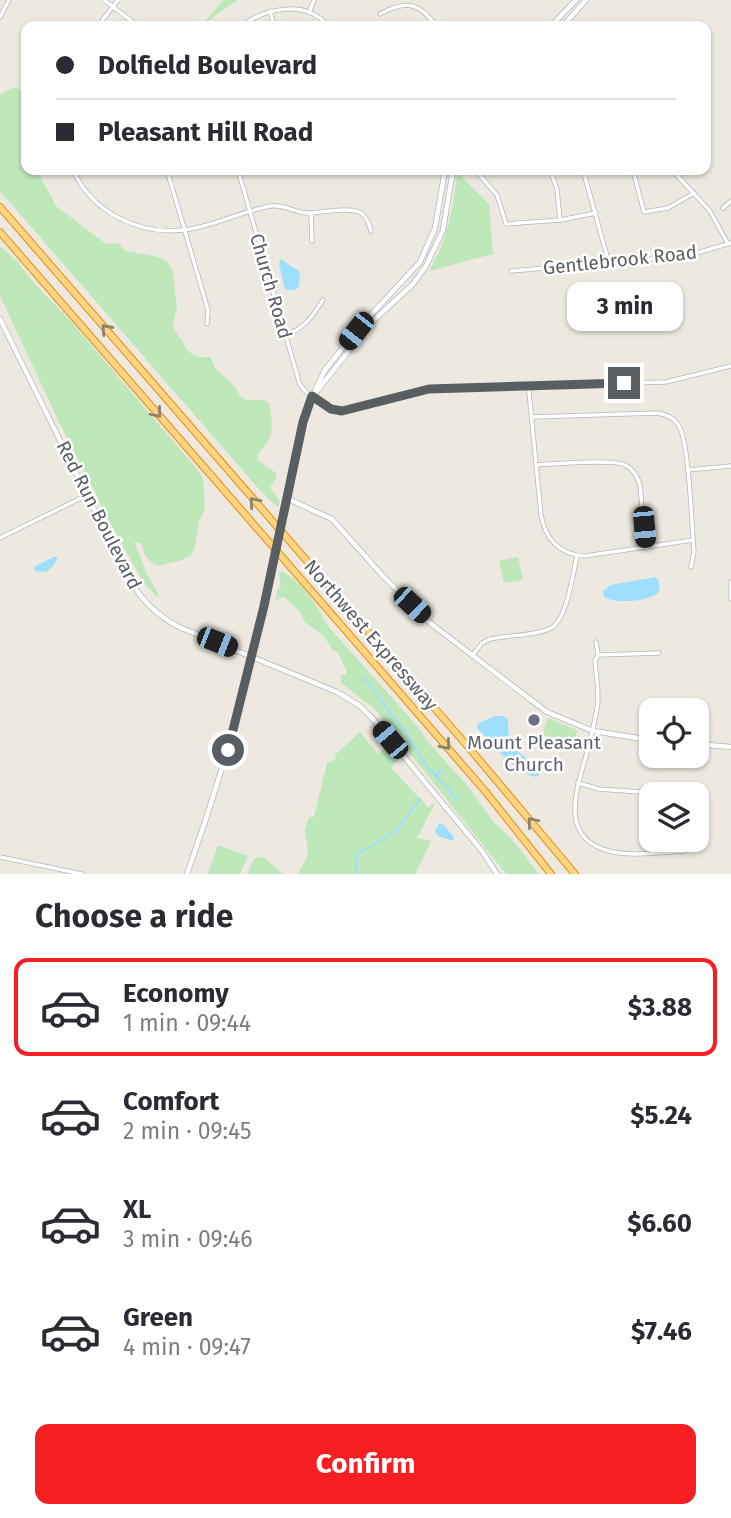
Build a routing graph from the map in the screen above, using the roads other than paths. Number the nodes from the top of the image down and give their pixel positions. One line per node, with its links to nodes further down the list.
1 (9, 0): 11 (street)
2 (104, 0): 7 (street)
3 (118, 0): 7 (street)
4 (314, 0): 8 (street)
5 (576, 0): 18 (main road)
6 (586, 0): 19 (main road)
7 (113, 7): 12 (street); 13 (street)
8 (310, 10): 9 (street); 16 (street)
9 (270, 11): 14 (street); 15 (street)
10 (380, 14): 17 (street)
11 (0, 17)
12 (102, 21)
13 (131, 21)
14 (251, 21)
15 (273, 21)
16 (324, 21)
17 (432, 21)
18 (556, 21)
19 (567, 21)
20 (76, 175): 38 (street)
21 (168, 175): 38 (street)
22 (239, 175): 34 (street, Church Road)
23 (444, 175): 51 (main road)
24 (452, 175): 51 (main road)
25 (480, 175): 37 (street)
26 (552, 175): 37 (street)
27 (585, 175): 36 (street)
28 (634, 175): 30 (street)
29 (677, 175): 30 (street)
30 (694, 193): 42 (street)
31 (731, 201): 33 (street)
32 (0, 207): 82 (highway, Northwest Expressway, one-way to 32)
33 (723, 208)
34 (250, 212): 35 (street); 38 (street); 48 (street, Church Road)
35 (311, 213): 39 (street); 41 (street)
36 (596, 213): 37 (street); 43 (street)
37 (561, 220)
38 (185, 230): 47 (street)
39 (371, 231)
40 (0, 232): 81 (highway, Northwest Expressway, one-way to 81)
41 (312, 241)
42 (730, 243): 43 (street, Gentlebrook Road)
43 (609, 263): 44 (street, Gentlebrook Road)
44 (511, 271)
45 (323, 300): 48 (street)
46 (0, 319): 56 (main road, Red Run Boulevard)
47 (207, 324)
48 (286, 335): 51 (street, Church Road)
49 (731, 366): 51 (street)
50 (529, 393): 52 (street)
51 (312, 396): 57 (main road)
52 (532, 417): 53 (street); 55 (street)
53 (536, 465): 60 (street); 61 (street)
54 (731, 466): 55 (street)
55 (687, 470): 59 (street)
56 (87, 495): 58 (street); 69 (main road, Red Run Boulevard)
57 (288, 499): 68 (main road); 69 (main road, bridge)
58 (0, 538)
59 (693, 540): 60 (street); 62 (street)
60 (646, 548): 61 (street)
61 (577, 556): 68 (street)
62 (691, 568)
63 (731, 582): 64 (street)
64 (731, 599)
65 (596, 642): 67 (street)
66 (659, 653): 67 (street)
67 (597, 655): 70 (street)
68 (472, 656): 70 (main road)
69 (251, 657): 79 (main road); 80 (main road, Red Run Boulevard)
70 (593, 731): 71 (main road); 74 (street)
71 (639, 738)
72 (709, 745): 73 (main road)
73 (731, 747)
74 (578, 783): 75 (street); 76 (street)
75 (639, 792)
76 (639, 852)
77 (0, 857): 78 (street)
78 (82, 874)
79 (187, 874)
80 (497, 874)
81 (551, 874)
82 (575, 874)

